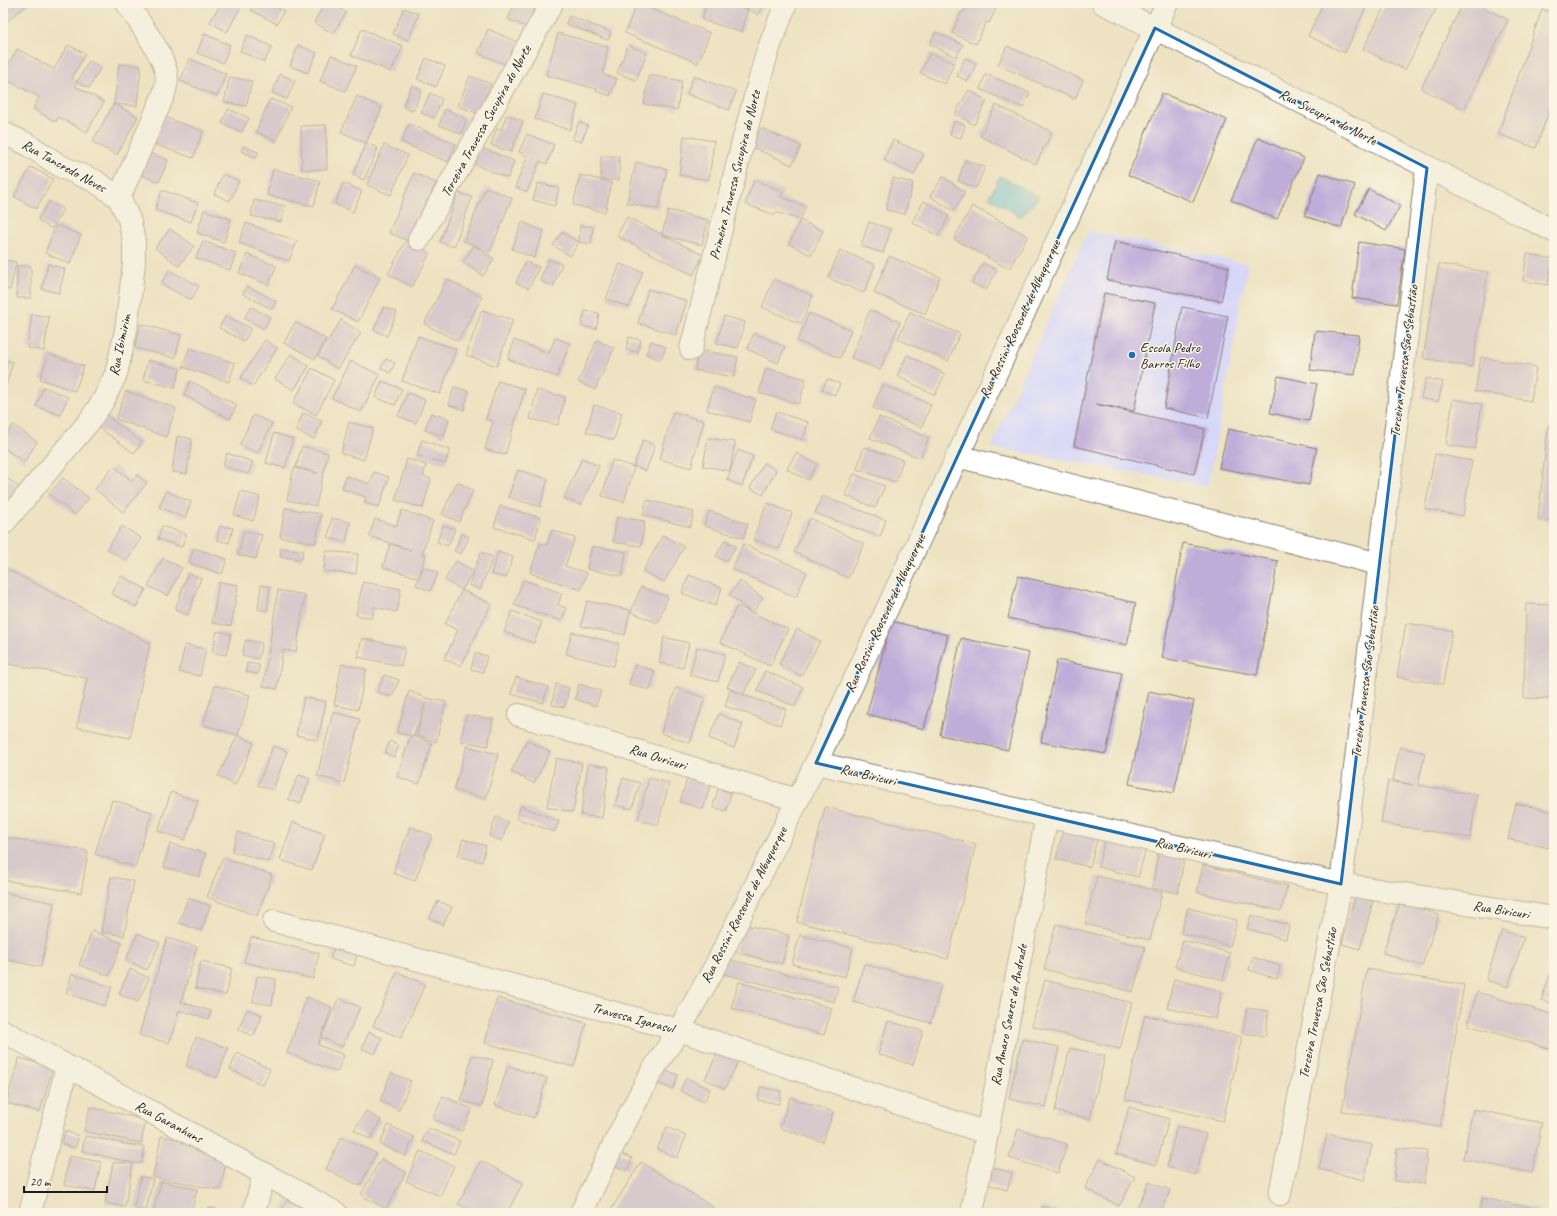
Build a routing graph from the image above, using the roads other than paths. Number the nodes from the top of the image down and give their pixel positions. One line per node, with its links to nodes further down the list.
1 (126, 3): 9 (street)
2 (552, 3): 11 (street, Terceira Travessa Sucupira do Norte)
3 (786, 3): 12 (street, Primeira Travessa Sucupira do Norte)
4 (1103, 3): 6 (street, Rua Sucupira do Norte)
5 (1167, 3): 6 (street, Rua Rossini Roosevelt de Albuquerque)
6 (1155, 28): 8 (street, Rua Sucupira do Norte); 13 (street, Rua Rossini Roosevelt de Albuquerque)
7 (3, 133): 9 (street, Rua Tancredo Neves)
8 (1427, 168): 10 (street, Rua Sucupira do Norte); 15 (street, Terceira Travessa São Sebastião)
9 (120, 200): 14 (street, Rua Ibimirim)
10 (1554, 230)
11 (420, 239)
12 (691, 349)
13 (957, 456): 15 (street); 17 (street, Rua Rossini Roosevelt de Albuquerque)
14 (3, 524)
15 (1379, 564): 20 (street, Terceira Travessa São Sebastião)
16 (519, 715): 18 (street, Rua Ouricuri)
17 (816, 763): 18 (street, Rua Rossini Roosevelt de Albuquerque); 19 (street, Rua Biricuri)
18 (798, 800): 23 (street, Rua Rossini Roosevelt de Albuquerque)
19 (1046, 816): 20 (street, Rua Biricuri); 26 (street, Rua Amaro Soares de Andrade)
20 (1341, 884): 21 (street, Rua Biricuri); 28 (street, Terceira Travessa São Sebastião)
21 (1554, 918)
22 (274, 920): 23 (street, Travessa Igarasul)
23 (679, 1030): 26 (street, Travessa Igarasul); 32 (street, Rua Rossini Roosevelt de Albuquerque)
24 (3, 1031): 25 (street, Rua Garanhuns)
25 (67, 1067): 27 (street, Rua Garanhuns); 29 (street)
26 (987, 1133): 33 (street, Rua Amaro Soares de Andrade)
27 (264, 1174): 30 (street); 31 (street, Rua Garanhuns)
28 (1280, 1194)
29 (30, 1213)
30 (254, 1213)
31 (336, 1213)
32 (581, 1213)
33 (972, 1213)

